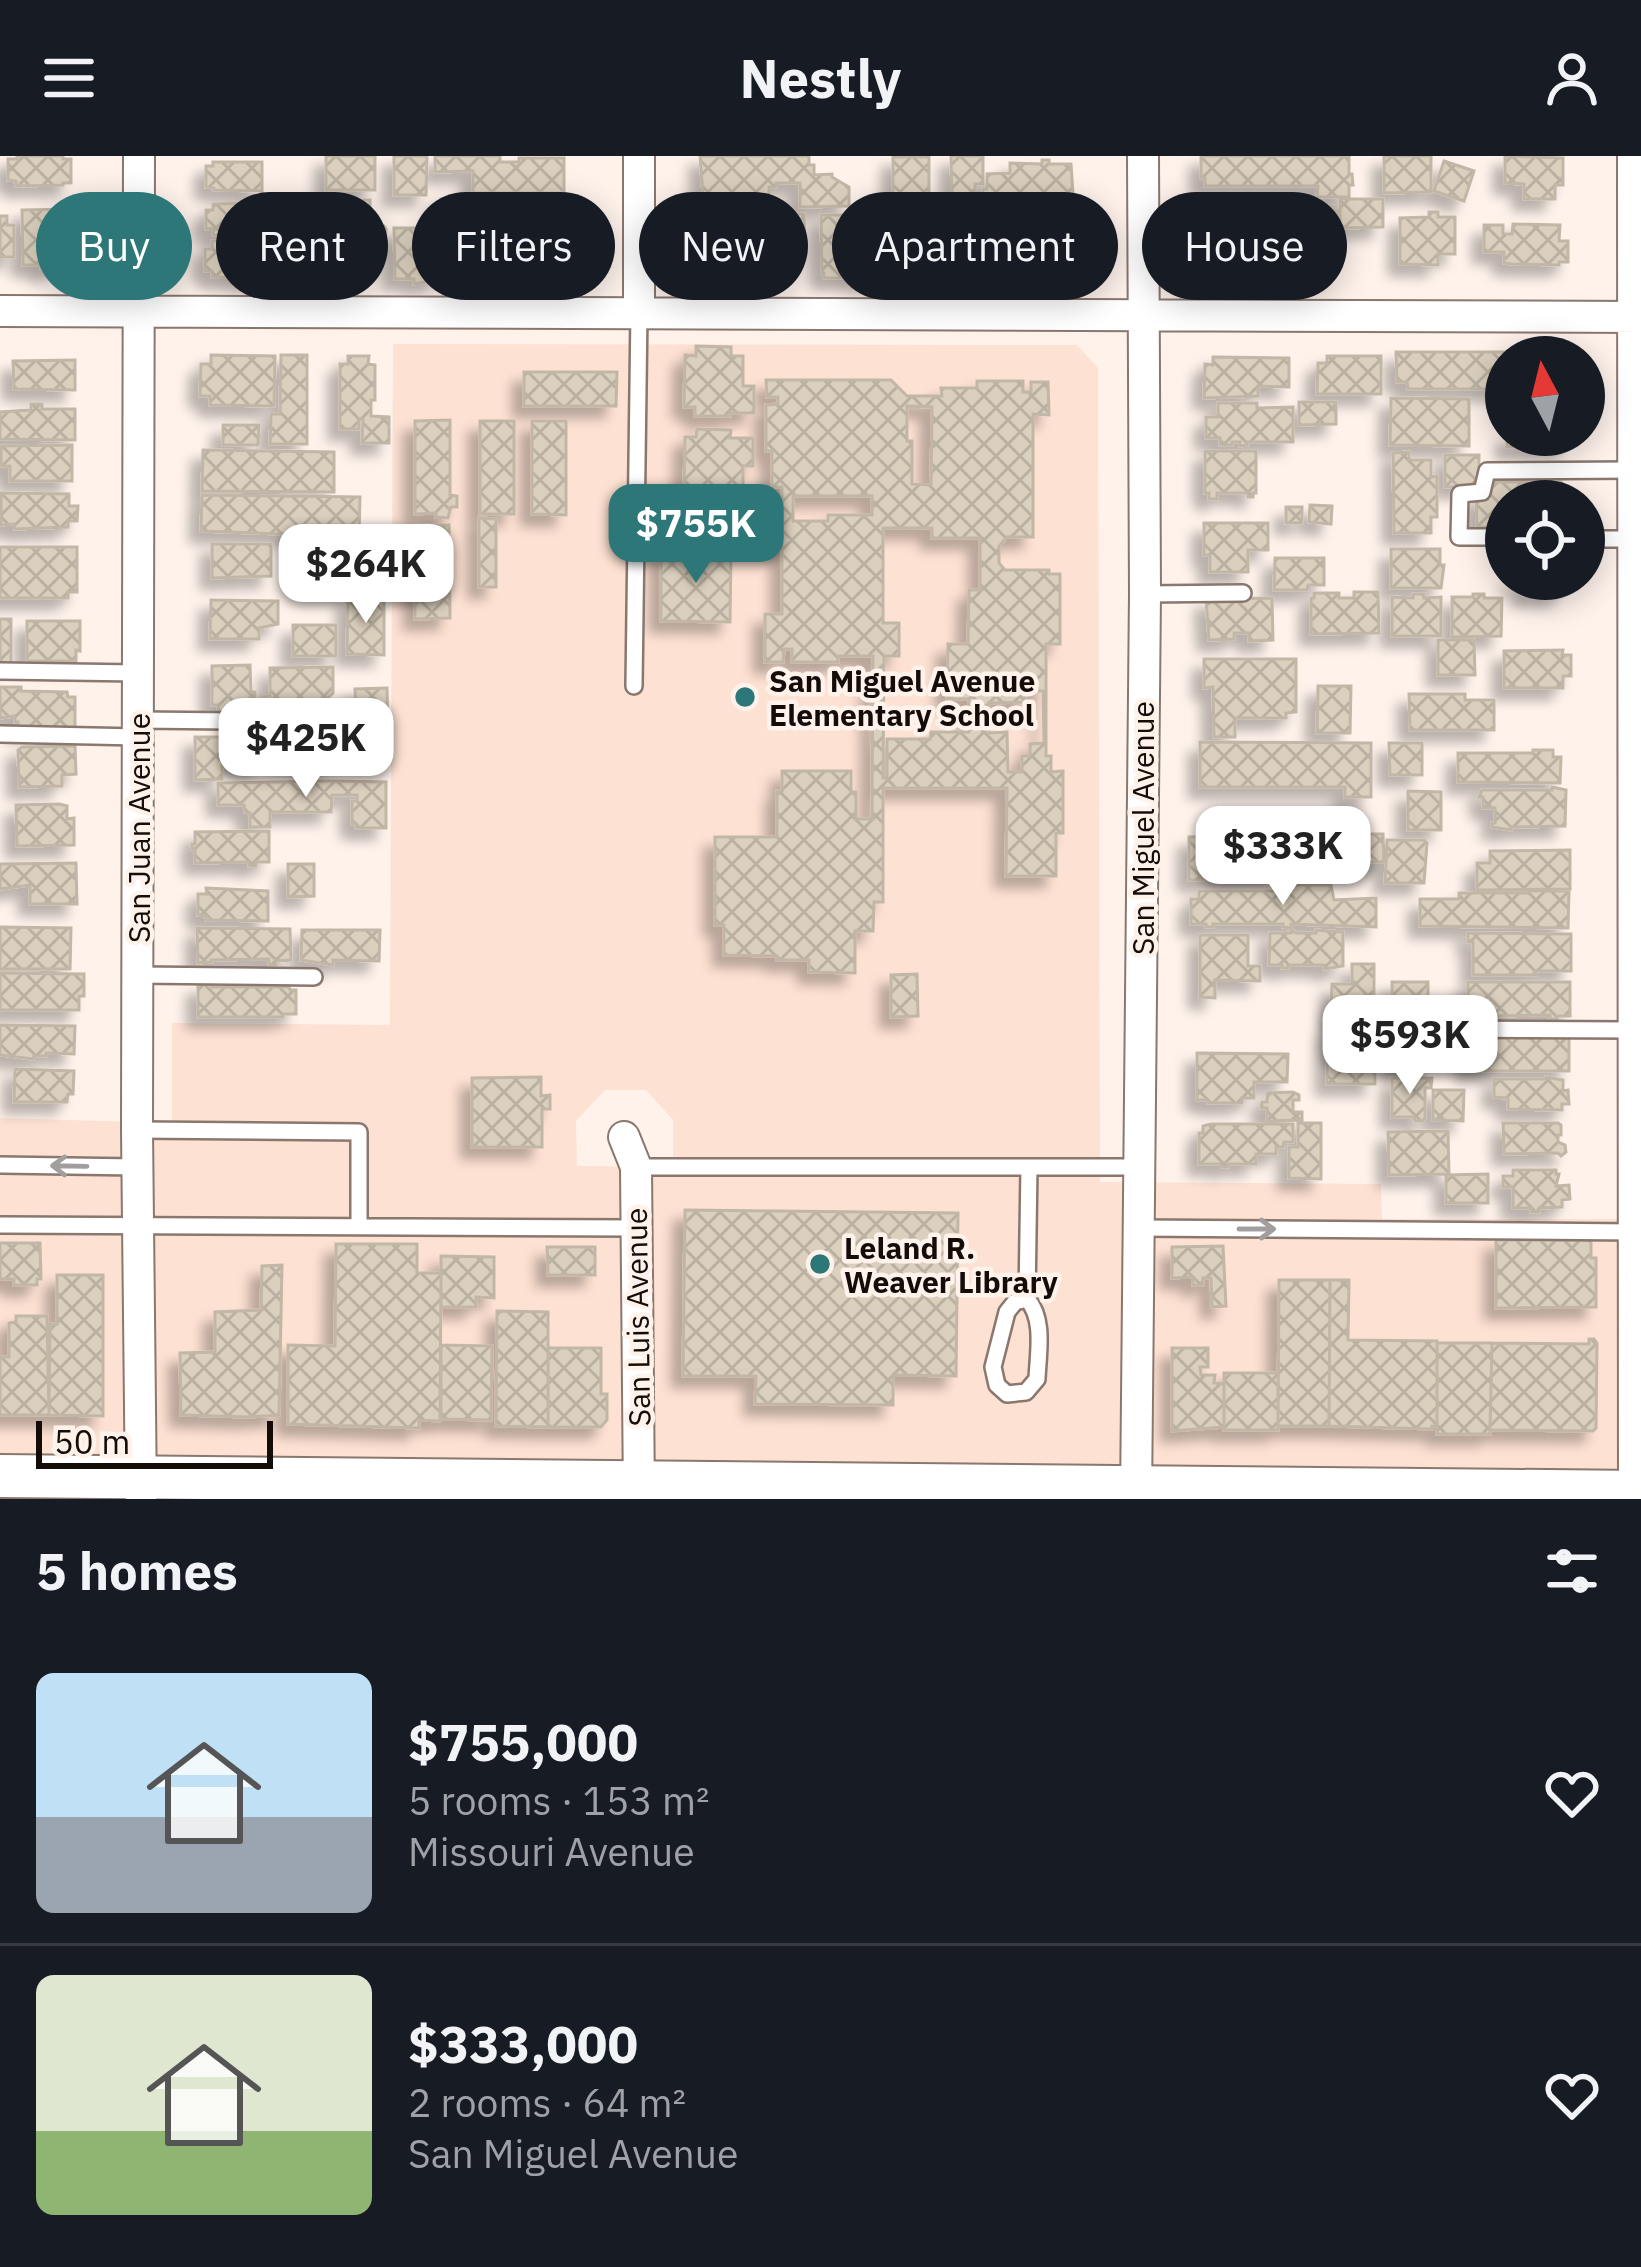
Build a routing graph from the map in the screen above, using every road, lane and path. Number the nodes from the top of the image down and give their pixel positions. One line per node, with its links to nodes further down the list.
1 (139, 156): 6 (street, San Juan Avenue)
2 (639, 156): 7 (street)
3 (1143, 156): 8 (street, San Miguel Avenue)
4 (1633, 156): 9 (street)
5 (0, 311): 6 (street)
6 (139, 312): 7 (street); 17 (street, San Juan Avenue)
7 (639, 312): 8 (street); 18 (lane)
8 (1144, 316): 9 (street); 15 (street, San Miguel Avenue)
9 (1637, 317): 10 (street)
10 (1632, 470): 11 (lane); 13 (street)
11 (1485, 537)
12 (1605, 539): 13 (lane)
13 (1632, 539): 22 (street)
14 (1243, 593): 15 (lane)
15 (1144, 594): 33 (street, San Miguel Avenue)
16 (0, 671): 17 (lane)
17 (138, 673): 20 (street, San Juan Avenue)
18 (634, 686)
19 (318, 722): 20 (lane)
20 (138, 729): 21 (lane); 23 (street, San Juan Avenue)
21 (0, 734)
22 (1637, 794): 26 (street)
23 (138, 975): 24 (lane); 27 (street, San Juan Avenue)
24 (314, 977)
25 (1442, 1029): 26 (lane)
26 (1632, 1030): 39 (street)
27 (137, 1130): 30 (street, San Juan Avenue); 36 (lane)
28 (625, 1136): 31 (street, San Luis Avenue)
29 (0, 1165): 30 (lane, one-way to 29)
30 (137, 1167): 35 (street, San Juan Avenue)
31 (636, 1167): 32 (lane); 37 (street, San Luis Avenue)
32 (1029, 1167): 33 (lane); 40 (lane)
33 (1140, 1168): 38 (street, San Miguel Avenue)
34 (0, 1225): 35 (lane)
35 (139, 1226): 36 (lane); 42 (street, San Juan Avenue)
36 (359, 1227): 37 (lane)
37 (636, 1228): 43 (street, San Luis Avenue)
38 (1139, 1228): 39 (lane, one-way to 39); 45 (street, San Miguel Avenue)
39 (1637, 1232): 47 (street)
40 (1027, 1299): 40 (lane)
41 (0, 1476): 42 (main road)
42 (141, 1488): 43 (main road)
43 (639, 1491): 44 (main road)
44 (973, 1492): 45 (main road)
45 (1136, 1493): 46 (main road)
46 (1289, 1494): 47 (main road)
47 (1636, 1494)

